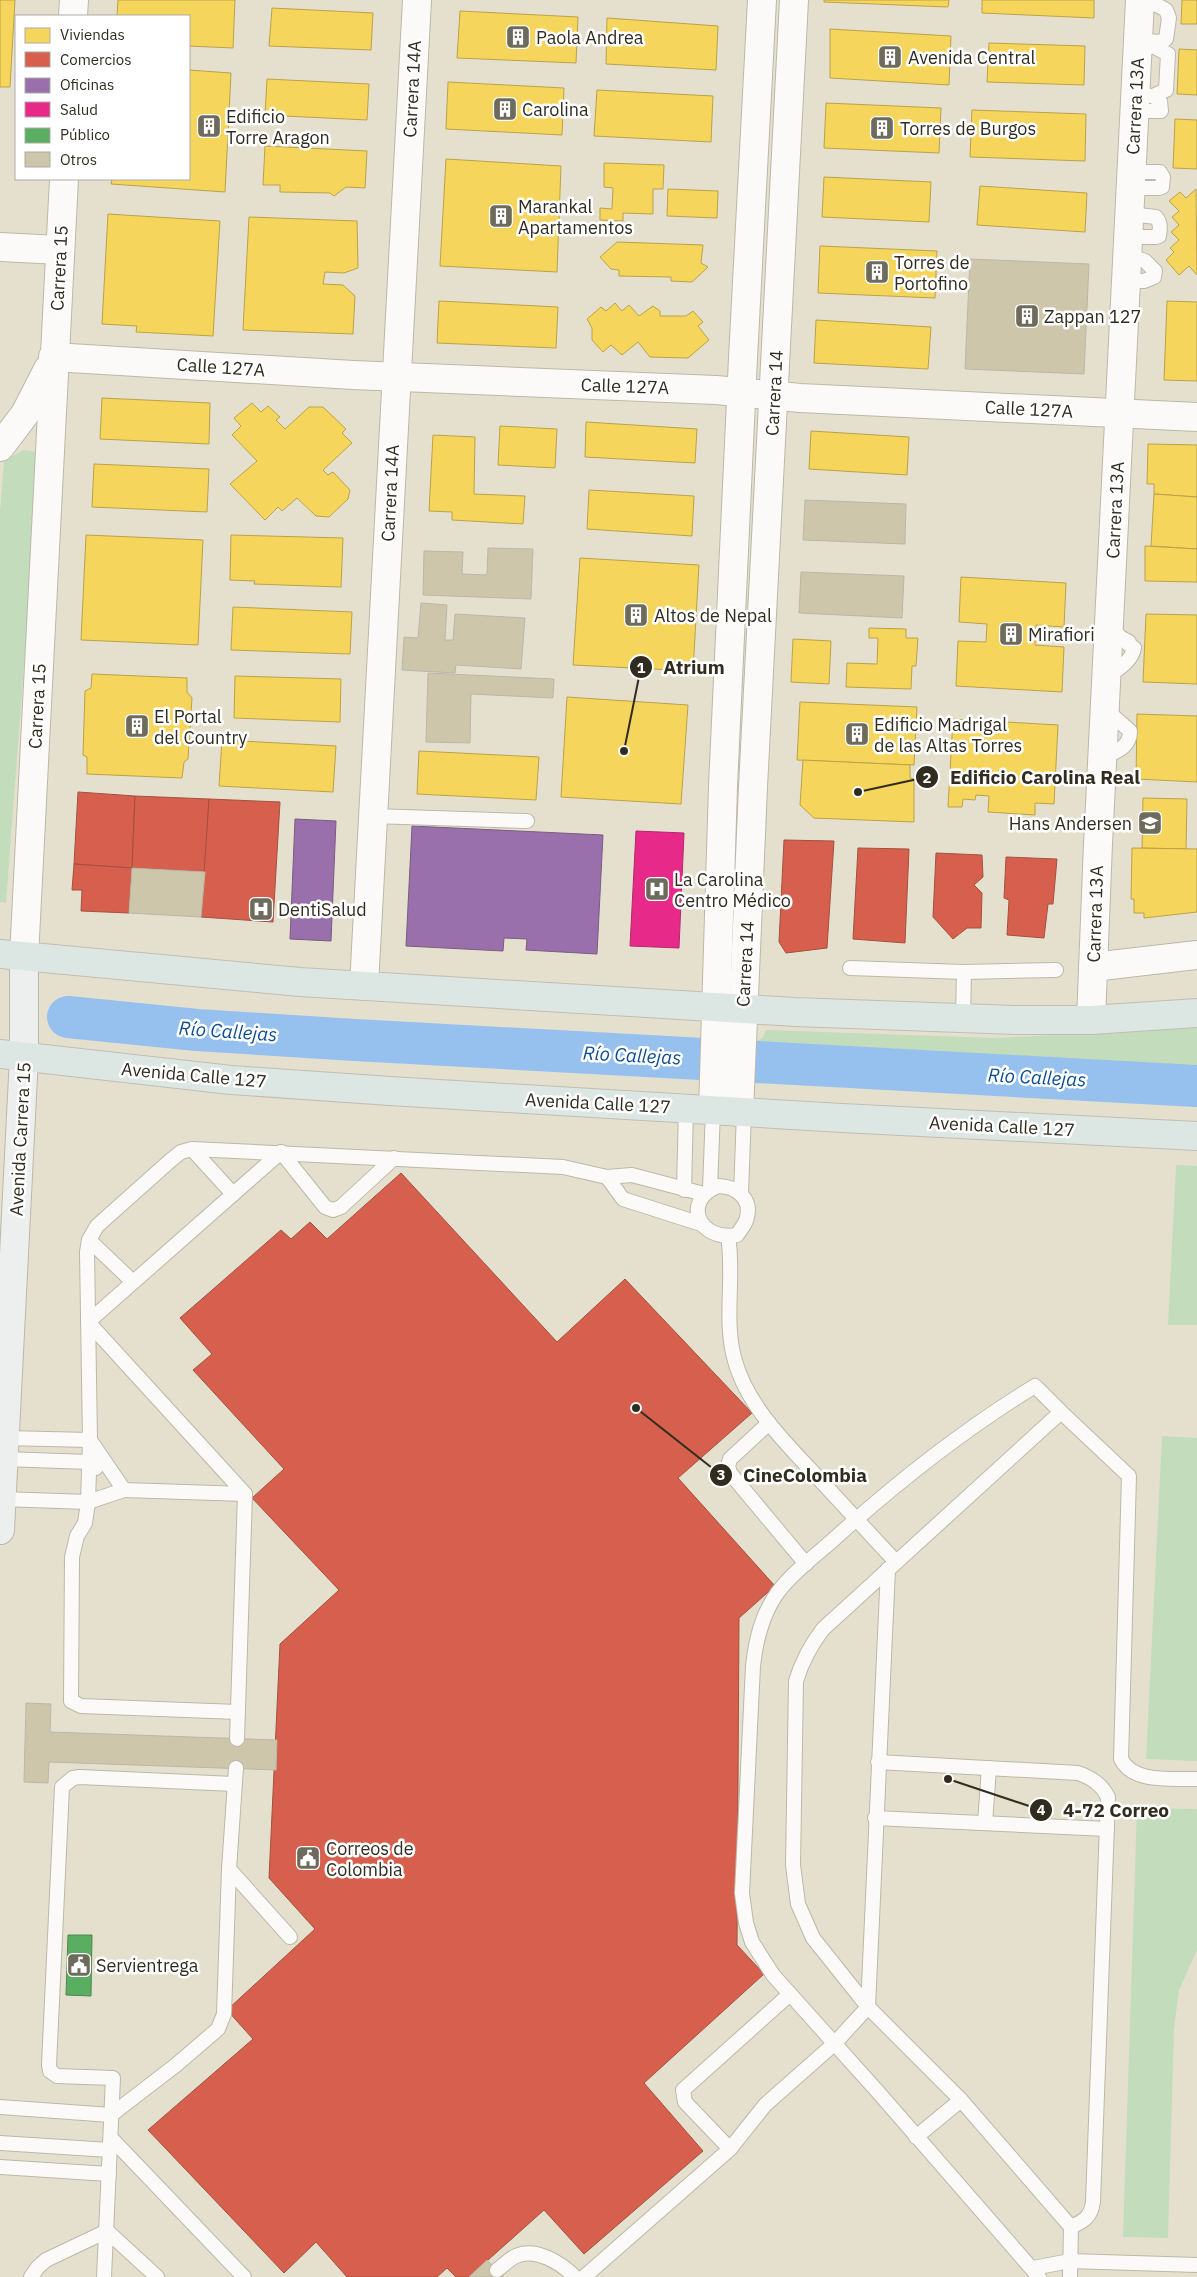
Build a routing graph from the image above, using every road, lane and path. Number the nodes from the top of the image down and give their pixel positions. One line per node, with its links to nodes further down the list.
1 (74, 0): 6 (street)
2 (416, 0): 11 (street, Carrera 14A)
3 (762, 0): 12 (street, Carrera 14)
4 (794, 0): 13 (street, Carrera 14)
5 (1140, 2): 14 (street, Carrera 13A)
6 (73, 15)
7 (64, 180): 9 (street, Carrera 15)
8 (0, 247): 9 (street)
9 (60, 250): 10 (street, Carrera 15)
10 (53, 357): 11 (street, Calle 127A); 16 (street, Carrera 15); 17 (street, Carrera 15)
11 (397, 377): 12 (street, Calle 127A); 20 (street, Carrera 14A)
12 (741, 391): 13 (street, Calle 127A); 18 (street, Carrera 14)
13 (773, 395): 14 (street, Calle 127A); 19 (street, Carrera 14)
14 (1120, 413): 15 (street, Calle 127A); 24 (street, Carrera 13A)
15 (1197, 417)
16 (4, 443): 17 (street, Carrera 15)
17 (50, 456): 23 (street, Carrera 15)
18 (723, 786): 19 (street); 30 (street, Carrera 14)
19 (753, 786): 32 (street, Carrera 14)
20 (373, 816): 21 (lane); 28 (street, Carrera 14A)
21 (527, 821)
22 (1197, 955): 24 (street)
23 (12, 956): 28 (main road); 34 (main road, Avenida Carrera 15)
24 (1092, 967): 33 (street, Carrera 13A)
25 (850, 968): 27 (lane)
26 (1056, 970): 27 (lane)
27 (964, 972): 31 (lane)
28 (364, 986): 30 (main road)
29 (1197, 1013): 33 (main road)
30 (714, 1017): 32 (main road); 35 (street, Carrera 14)
31 (963, 1018): 32 (main road); 33 (main road)
32 (742, 1019): 35 (street, Carrera 14)
33 (1091, 1020)
34 (12, 1056): 35 (main road, Avenida Calle 127); 53 (main road, Avenida Carrera 15)
35 (720, 1111): 36 (main road, Avenida Calle 127); 41 (lane); 42 (lane); 44 (lane)
36 (1197, 1136)
37 (192, 1149): 38 (lane); 43 (lane); 47 (lane)
38 (281, 1152): 39 (lane); 39 (lane); 43 (lane)
39 (394, 1158): 40 (lane)
40 (608, 1178): 41 (lane); 45 (lane)
41 (684, 1190): 42 (lane)
42 (707, 1192): 44 (lane); 45 (lane)
43 (234, 1194): 48 (lane)
44 (741, 1194): 46 (lane)
45 (702, 1224): 46 (lane)
46 (728, 1236): 51 (lane)
47 (89, 1240): 48 (lane); 49 (lane)
48 (133, 1282): 49 (lane)
49 (88, 1322): 52 (lane); 56 (lane)
50 (1060, 1412): 59 (lane); 62 (lane); 68 (lane)
51 (770, 1423): 59 (lane); 61 (lane)
52 (90, 1440): 53 (lane); 54 (lane); 55 (lane)
53 (4, 1449): 54 (lane); 57 (main road, Avenida Carrera 15)
54 (89, 1462): 55 (lane); 58 (lane)
55 (124, 1490): 56 (lane); 58 (lane)
56 (245, 1494): 63 (lane)
57 (2, 1499): 58 (lane); 60 (main road, Avenida Carrera 15)
58 (88, 1502): 63 (lane)
59 (856, 1519): 61 (lane); 62 (lane)
60 (0, 1530)
61 (806, 1564): 75 (lane)
62 (892, 1566): 65 (lane); 76 (lane)
63 (238, 1712): 64 (lane)
64 (237, 1739)
65 (878, 1762): 67 (lane); 70 (lane)
66 (236, 1768): 69 (lane)
67 (989, 1768): 71 (lane); 72 (lane)
68 (1197, 1779)
69 (234, 1784): 73 (lane); 80 (lane)
70 (875, 1818): 71 (lane); 76 (lane)
71 (985, 1823): 72 (lane)
72 (1107, 1829): 87 (lane)
73 (230, 1869): 74 (lane); 80 (lane)
74 (290, 1937)
75 (790, 1994): 77 (lane); 84 (lane)
76 (868, 2007): 77 (lane); 78 (lane)
77 (834, 2044): 81 (lane); 84 (lane)
78 (961, 2100): 81 (lane); 87 (lane)
79 (0, 2107): 80 (lane)
80 (111, 2115): 83 (lane)
81 (916, 2137): 92 (lane)
82 (0, 2143): 83 (lane)
83 (110, 2144): 86 (lane); 96 (lane)
84 (730, 2149): 98 (lane)
85 (0, 2167): 86 (lane)
86 (109, 2174): 88 (lane)
87 (1071, 2227): 89 (lane)
88 (107, 2231): 93 (lane); 94 (lane); 95 (lane)
89 (1070, 2261): 90 (lane); 92 (lane); 100 (lane)
90 (1197, 2265)
91 (497, 2270): 97 (lane)
92 (1036, 2273): 99 (lane)
93 (31, 2277)
94 (104, 2277)
95 (157, 2277)
96 (244, 2277)
97 (575, 2277)
98 (584, 2277)
99 (1044, 2277)
100 (1070, 2277)

